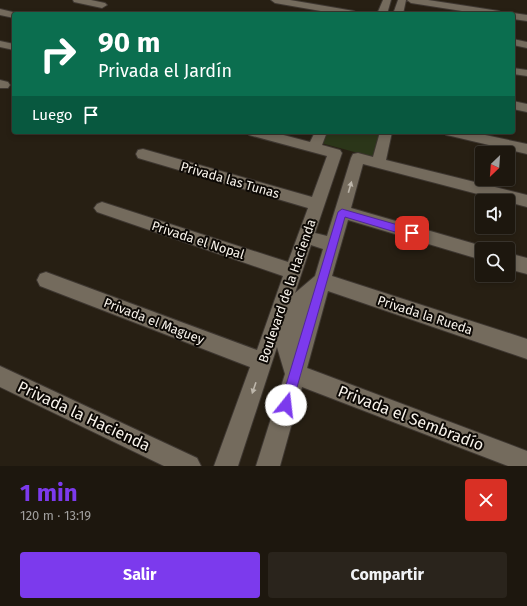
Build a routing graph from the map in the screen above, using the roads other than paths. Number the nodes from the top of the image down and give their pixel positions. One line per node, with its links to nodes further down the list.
1 (77, 0): 4 (street)
2 (275, 0): 8 (street)
3 (411, 0): 9 (street)
4 (102, 5)
5 (385, 6): 6 (street)
6 (400, 7)
7 (0, 12): 10 (street)
8 (343, 12)
9 (486, 12)
10 (12, 15)
11 (515, 16): 12 (street)
12 (527, 18)
13 (515, 42): 15 (street)
14 (0, 44): 16 (street)
15 (527, 45)
16 (12, 47)
17 (515, 71): 18 (street)
18 (527, 74)
19 (515, 105): 20 (street)
20 (527, 108)
21 (270, 134): 24 (street)
22 (385, 134): 27 (street)
23 (460, 134): 25 (street)
24 (317, 140): 29 (street, Boulevard de la Hacienda)
25 (527, 149)
26 (143, 154): 29 (street, Privada las Tunas)
27 (378, 163): 28 (street); 31 (street, one-way to 27)
28 (527, 201)
29 (317, 205): 32 (street, Boulevard de la Hacienda)
30 (102, 208): 37 (street, Privada el Nopal)
31 (342, 212): 33 (street); 34 (street)
32 (306, 237): 33 (street); 37 (street, Boulevard de la Hacienda)
33 (333, 245): 39 (street)
34 (475, 251)
35 (515, 263): 36 (street)
36 (527, 266)
37 (294, 272): 41 (street, Boulevard de la Hacienda)
38 (46, 280): 41 (street, Privada el Maguey)
39 (322, 281): 40 (street, Privada la Rueda); 42 (street)
40 (527, 349)
41 (262, 362): 46 (street, Boulevard de la Hacienda, one-way to 46)
42 (295, 374): 44 (street, Privada el Sembradío); 47 (street)
43 (0, 376): 45 (street, Privada la Hacienda)
44 (527, 462)
45 (189, 466)
46 (226, 466)
47 (268, 466)

